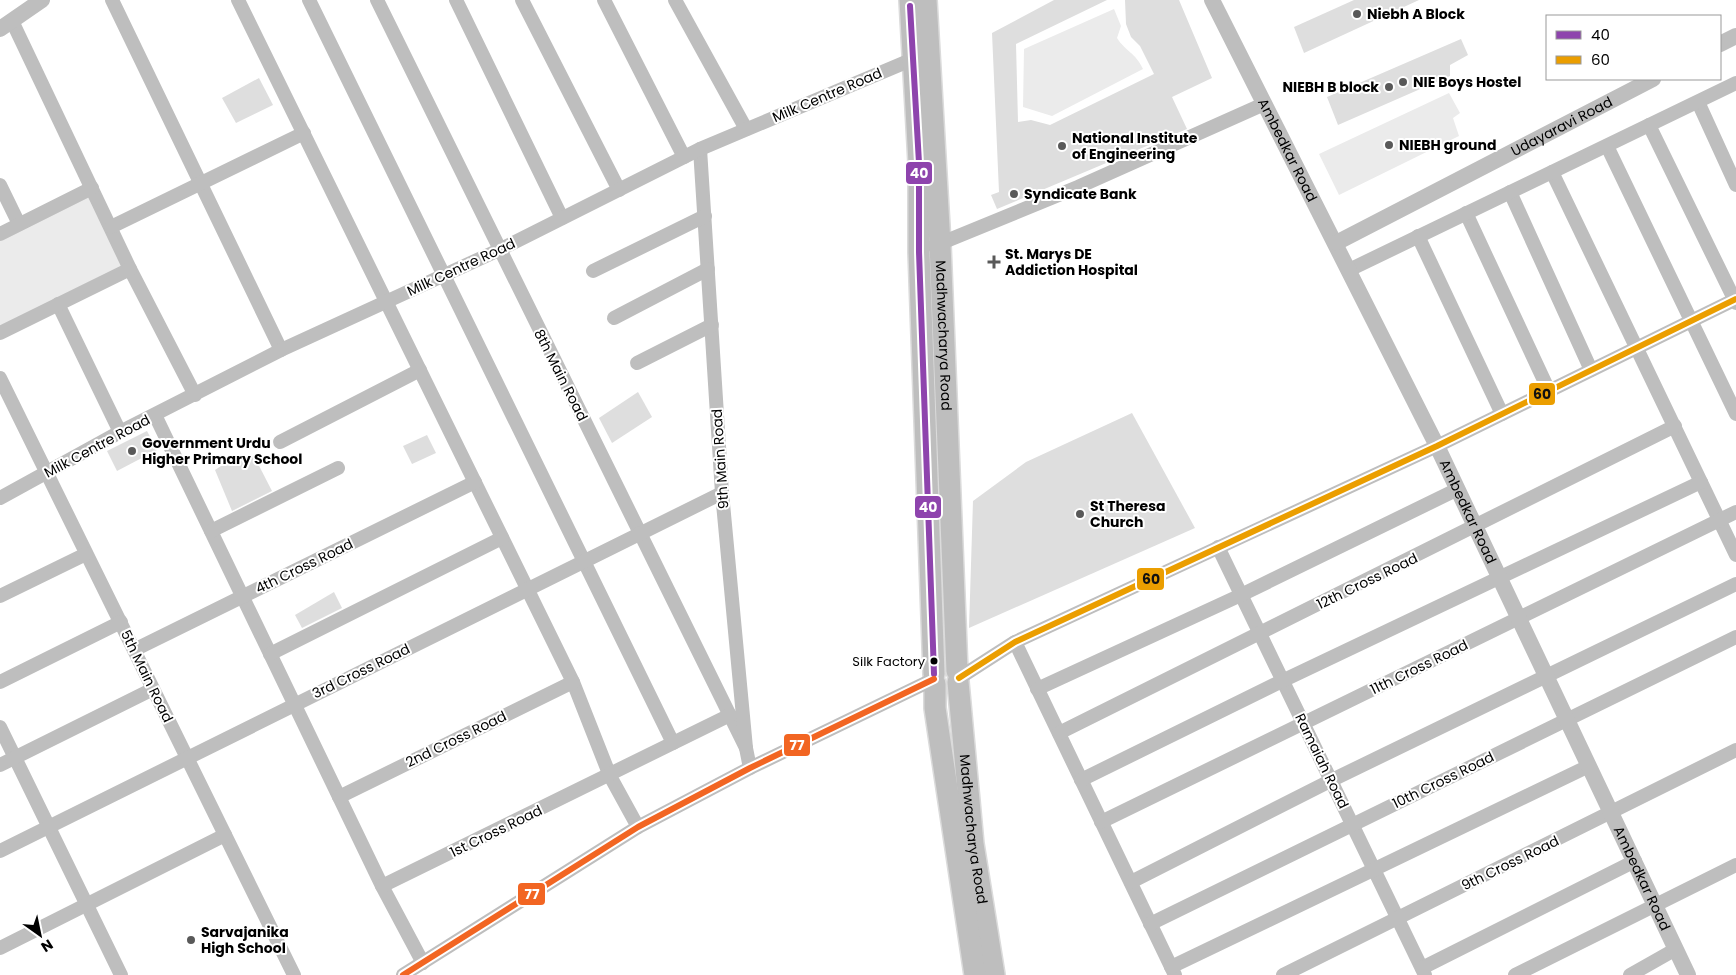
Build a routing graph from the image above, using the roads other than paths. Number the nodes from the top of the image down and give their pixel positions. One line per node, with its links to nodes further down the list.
1 (42, 0): 13 (street)
2 (112, 0): 28 (street)
3 (238, 0): 23 (street)
4 (309, 0): 49 (street)
5 (377, 0): 43 (street, 8th Main Road)
6 (456, 0): 36 (street)
7 (522, 0): 32 (street)
8 (604, 0): 26 (street)
9 (675, 0): 22 (street)
10 (910, 0): 16 (main road)
11 (926, 0): 16 (main road, Madhwacharya Road)
12 (1212, 0): 20 (street, Ambedkar Road)
13 (6, 25): 31 (street)
14 (1736, 36): 15 (street)
15 (1721, 44)
16 (921, 56): 22 (street, Milk Centre Road); 42 (main road, Madhwacharya Road); 44 (main road)
17 (1651, 80): 41 (street, Udayaravi Road)
18 (1736, 83): 19 (street)
19 (1698, 102): 21 (street); 30 (street)
20 (1264, 104): 41 (street, Ambedkar Road); 42 (street)
21 (1649, 125): 24 (street); 50 (street)
22 (746, 129): 25 (street, Milk Centre Road)
23 (304, 133): 28 (street); 51 (street)
24 (1607, 146): 27 (street); 54 (street)
25 (700, 149): 26 (street, Milk Centre Road); 35 (street, 9th Main Road)
26 (684, 157): 32 (street, Milk Centre Road)
27 (1552, 172): 33 (street); 57 (street)
28 (200, 182): 38 (street); 58 (street)
29 (0, 185): 37 (street)
30 (1736, 185)
31 (92, 188): 37 (street); 38 (street)
32 (618, 190): 36 (street, Milk Centre Road)
33 (1510, 192): 34 (street); 61 (street)
34 (1466, 213): 40 (street); 63 (street)
35 (705, 216): 46 (street, 9th Main Road); 48 (street)
36 (562, 218): 43 (street, Milk Centre Road)
37 (19, 224): 39 (street)
38 (111, 227): 45 (street)
39 (0, 234)
40 (1418, 236): 47 (street); 65 (street)
41 (1336, 243): 47 (street, Ambedkar Road)
42 (940, 244): 44 (street); 103 (main road, Madhwacharya Road)
43 (499, 250): 49 (street, Milk Centre Road); 83 (street, 8th Main Road)
44 (919, 252): 104 (main road)
45 (130, 269): 52 (street); 64 (street)
46 (708, 269): 53 (street); 55 (street, 9th Main Road)
47 (1349, 270): 71 (street, Ambedkar Road)
48 (593, 271)
49 (442, 276): 51 (street, Milk Centre Road); 88 (street)
50 (1735, 301): 54 (street)
51 (386, 302): 58 (street, Milk Centre Road); 60 (street)
52 (58, 304): 56 (street); 69 (street)
53 (614, 318)
54 (1691, 321): 57 (street); 66 (street)
55 (712, 325): 59 (street); 77 (street, 9th Main Road)
56 (0, 333)
57 (1638, 347): 61 (street); 68 (street)
58 (281, 350): 64 (street, Milk Centre Road)
59 (637, 363)
60 (420, 370): 70 (street); 74 (street)
61 (1591, 370): 63 (street)
62 (0, 378): 73 (street, 5th Main Road)
63 (1549, 391): 65 (street)
64 (195, 395): 67 (street, Milk Centre Road)
65 (1502, 414): 71 (street)
66 (1736, 414)
67 (155, 415): 69 (street, Milk Centre Road); 82 (street)
68 (1675, 426): 75 (street); 81 (street, 12th Cross Road)
69 (120, 432): 73 (street, Milk Centre Road)
70 (280, 442)
71 (1437, 446): 76 (street, Ambedkar Road); 85 (street)
72 (338, 468): 82 (street)
73 (46, 472): 78 (street, Milk Centre Road); 86 (street, 5th Main Road)
74 (474, 482): 84 (street); 94 (street, 4th Cross Road)
75 (1701, 482): 80 (street); 89 (street)
76 (1458, 489): 81 (street, Ambedkar Road); 92 (street)
77 (722, 492): 83 (street, 3rd Cross Road); 117 (street, 9th Main Road)
78 (0, 498)
79 (1736, 512): 80 (street, 11th Cross Road)
80 (1719, 520): 87 (street); 95 (street, 11th Cross Road)
81 (1476, 527): 89 (street, Ambedkar Road); 97 (street, 12th Cross Road)
82 (211, 531): 94 (street)
83 (640, 533): 88 (street, 3rd Cross Road); 111 (street, 8th Main Road)
84 (502, 538): 91 (street); 101 (street)
85 (1218, 548): 92 (street, Ramaiah Road); 99 (street)
86 (86, 554): 93 (street); 96 (street, 5th Main Road)
87 (1736, 555)
88 (583, 562): 91 (street, 3rd Cross Road); 116 (street)
89 (1499, 577): 95 (street, Ambedkar Road); 105 (street)
90 (1736, 584): 102 (street)
91 (527, 590): 107 (street); 110 (street, 3rd Cross Road)
92 (1241, 594): 97 (street, Ramaiah Road); 109 (street)
93 (0, 596)
94 (242, 596): 100 (street, 4th Cross Road); 101 (street)
95 (1519, 618): 102 (street, Ambedkar Road); 113 (street, 11th Cross Road)
96 (121, 622): 100 (street, 5th Main Road); 106 (street)
97 (1260, 634): 105 (street, Ramaiah Road); 115 (street, 12th Cross Road)
98 (1736, 637): 112 (street, 10th Cross Road)
99 (1014, 642): 103 (street); 109 (street)
100 (134, 650): 108 (street, 5th Main Road)
101 (270, 654): 110 (street)
102 (1546, 676): 112 (street, Ambedkar Road); 126 (street)
103 (958, 677): 104 (main road); 153 (main road, Madhwacharya Road)
104 (934, 679): 123 (street); 152 (main road)
105 (1282, 681): 113 (street, Ramaiah Road); 125 (street)
106 (0, 682)
107 (573, 682): 124 (street); 127 (street, 2nd Cross Road)
108 (153, 689): 119 (street); 120 (street, 5th Main Road)
109 (1037, 689): 115 (street)
110 (294, 704): 120 (street, 3rd Cross Road); 127 (street)
111 (730, 716): 116 (street, 1st Cross Road); 117 (street, 8th Main Road)
112 (1567, 720): 122 (street, Ambedkar Road); 130 (street, 10th Cross Road)
113 (1304, 724): 126 (street, Ramaiah Road); 129 (street, 11th Cross Road)
114 (0, 727): 119 (street)
115 (1058, 734): 125 (street)
116 (673, 744): 124 (street, 1st Cross Road)
117 (746, 748): 123 (street, 9th Main Road)
118 (1736, 750): 128 (street, 9th Cross Road)
119 (15, 758): 121 (street); 131 (street)
120 (187, 758): 131 (street, 3rd Cross Road); 133 (street, 5th Main Road)
121 (0, 765)
122 (1589, 766): 128 (street, Ambedkar Road); 137 (street)
123 (750, 768): 132 (street)
124 (610, 776): 132 (street); 139 (street, 1st Cross Road)
125 (1081, 780): 129 (street)
126 (1332, 780): 130 (street, Ramaiah Road); 138 (street)
127 (339, 797): 139 (street)
128 (1611, 813): 135 (street, Ambedkar Road); 142 (street, 9th Cross Road)
129 (1101, 822): 138 (street)
130 (1352, 825): 137 (street, Ramaiah Road); 143 (street, 10th Cross Road)
131 (48, 826): 134 (street, 3rd Cross Road); 140 (street)
132 (638, 827): 146 (street)
133 (225, 835): 140 (street); 150 (street, 5th Main Road)
134 (0, 851)
135 (1635, 861): 141 (street, Ambedkar Road); 148 (street)
136 (1736, 865): 141 (street)
137 (1374, 870): 142 (street, Ramaiah Road); 147 (street)
138 (1131, 882): 143 (street)
139 (382, 886): 146 (street)
140 (87, 904): 144 (street); 149 (street)
141 (1654, 904): 145 (street, Ambedkar Road); 155 (street)
142 (1397, 918): 148 (street, Ramaiah Road); 154 (street, 9th Cross Road)
143 (1150, 924): 147 (street)
144 (0, 948)
145 (1676, 950): 156 (street); 157 (street, Ambedkar Road)
146 (423, 963): 151 (street)
147 (1173, 971)
148 (1423, 971)
149 (121, 975)
150 (294, 975)
151 (403, 975)
152 (976, 975)
153 (994, 975)
154 (1283, 975)
155 (1515, 975)
156 (1630, 975)
157 (1688, 975)

